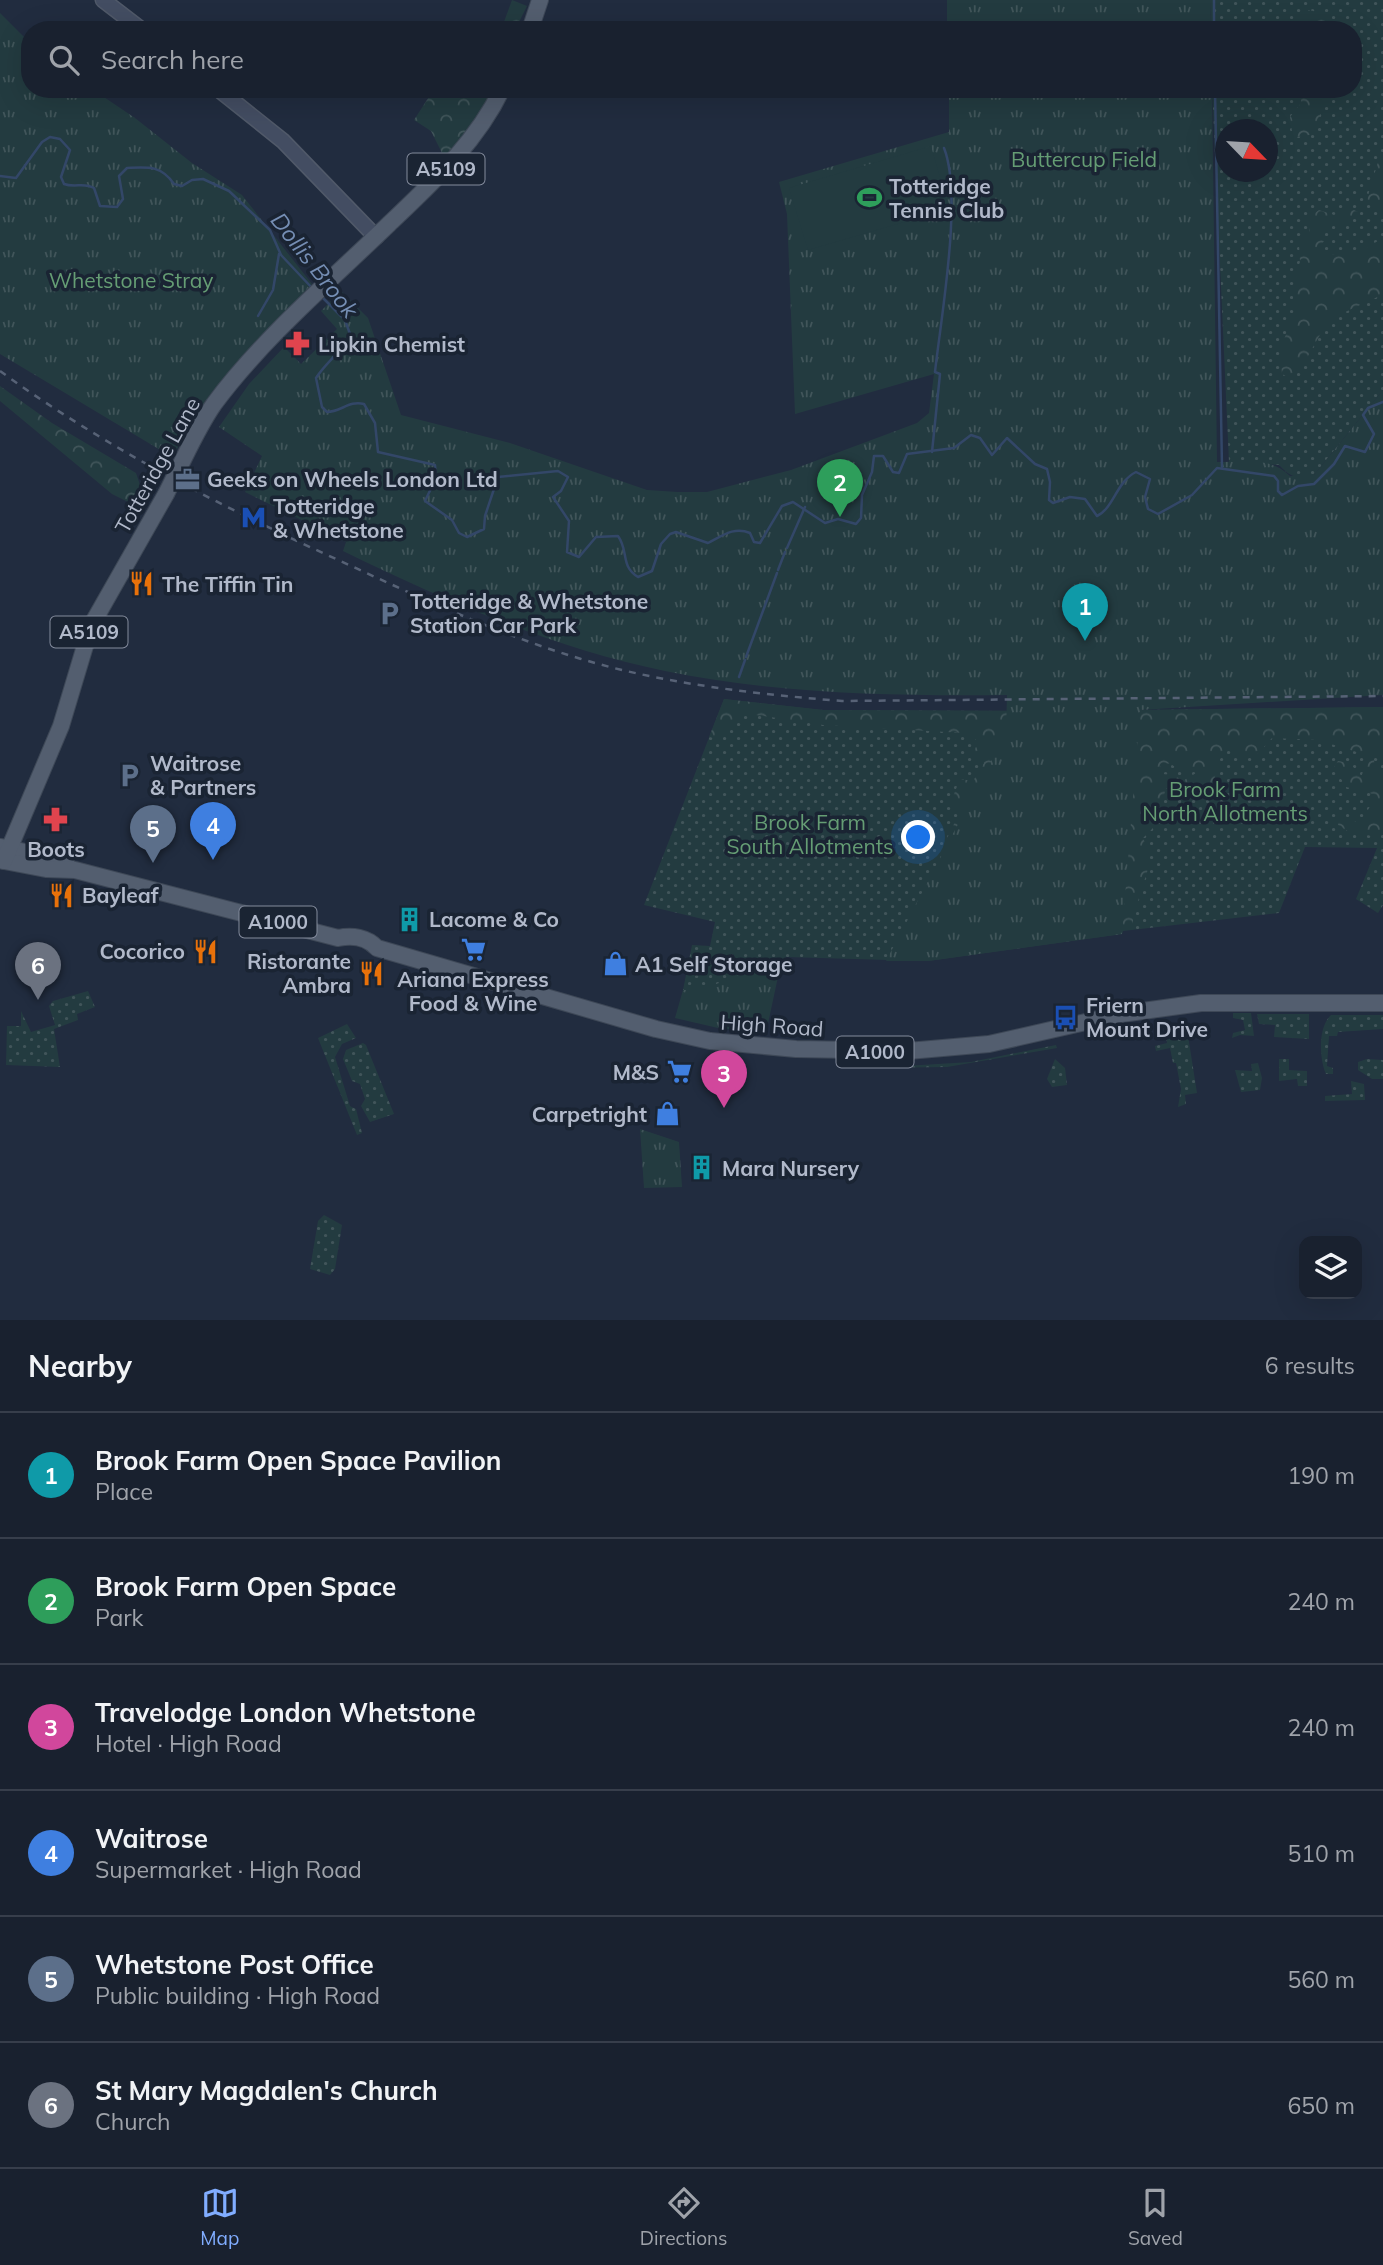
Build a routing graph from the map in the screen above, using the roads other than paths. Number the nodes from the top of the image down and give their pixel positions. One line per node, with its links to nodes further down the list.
1 (103, 0): 3 (street)
2 (540, 0): 4 (main road)
3 (130, 21)
4 (533, 21)
5 (229, 98): 7 (street)
6 (496, 98): 7 (main road, Totteridge Lane / A5109)
7 (376, 237): 8 (main road, Totteridge Lane / A5109, bridge)
8 (3, 854): 9 (main road, High Road / A1000)
9 (1383, 1003)

